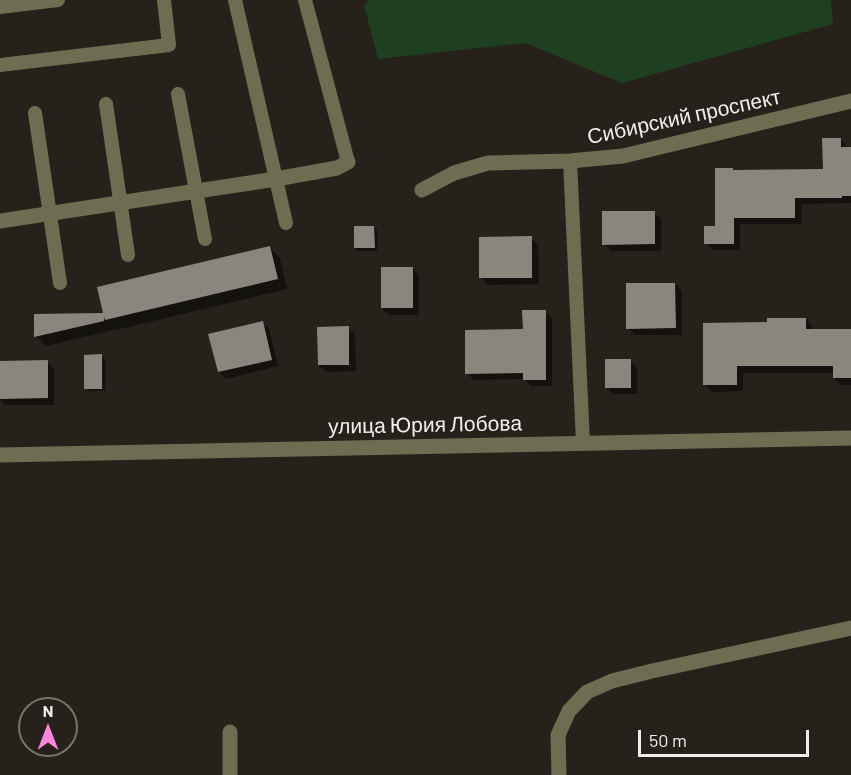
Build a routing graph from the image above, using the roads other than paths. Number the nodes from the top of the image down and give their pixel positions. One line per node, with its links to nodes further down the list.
1 (58, 0): 5 (lane)
2 (164, 0): 6 (lane)
3 (235, 0): 13 (lane)
4 (305, 0): 12 (lane)
5 (0, 7)
6 (0, 65)
7 (178, 94): 15 (lane)
8 (851, 101): 11 (street, Сибирский проспект)
9 (106, 104): 16 (lane)
10 (34, 113): 17 (lane)
11 (570, 161): 14 (street, Сибирский проспект); 24 (lane)
12 (348, 162): 13 (street)
13 (276, 179): 15 (street); 19 (lane)
14 (422, 190)
15 (196, 191): 16 (street); 20 (lane)
16 (120, 203): 17 (street); 21 (lane)
17 (49, 214): 18 (street); 22 (lane)
18 (0, 221)
19 (286, 223)
20 (205, 239)
21 (128, 255)
22 (60, 283)
23 (851, 438): 24 (street, улица Юрия Лобова)
24 (583, 443): 25 (street, улица Юрия Лобова)
25 (0, 455)
26 (851, 628): 29 (street)
27 (230, 732): 28 (street)
28 (230, 775)
29 (560, 775)

